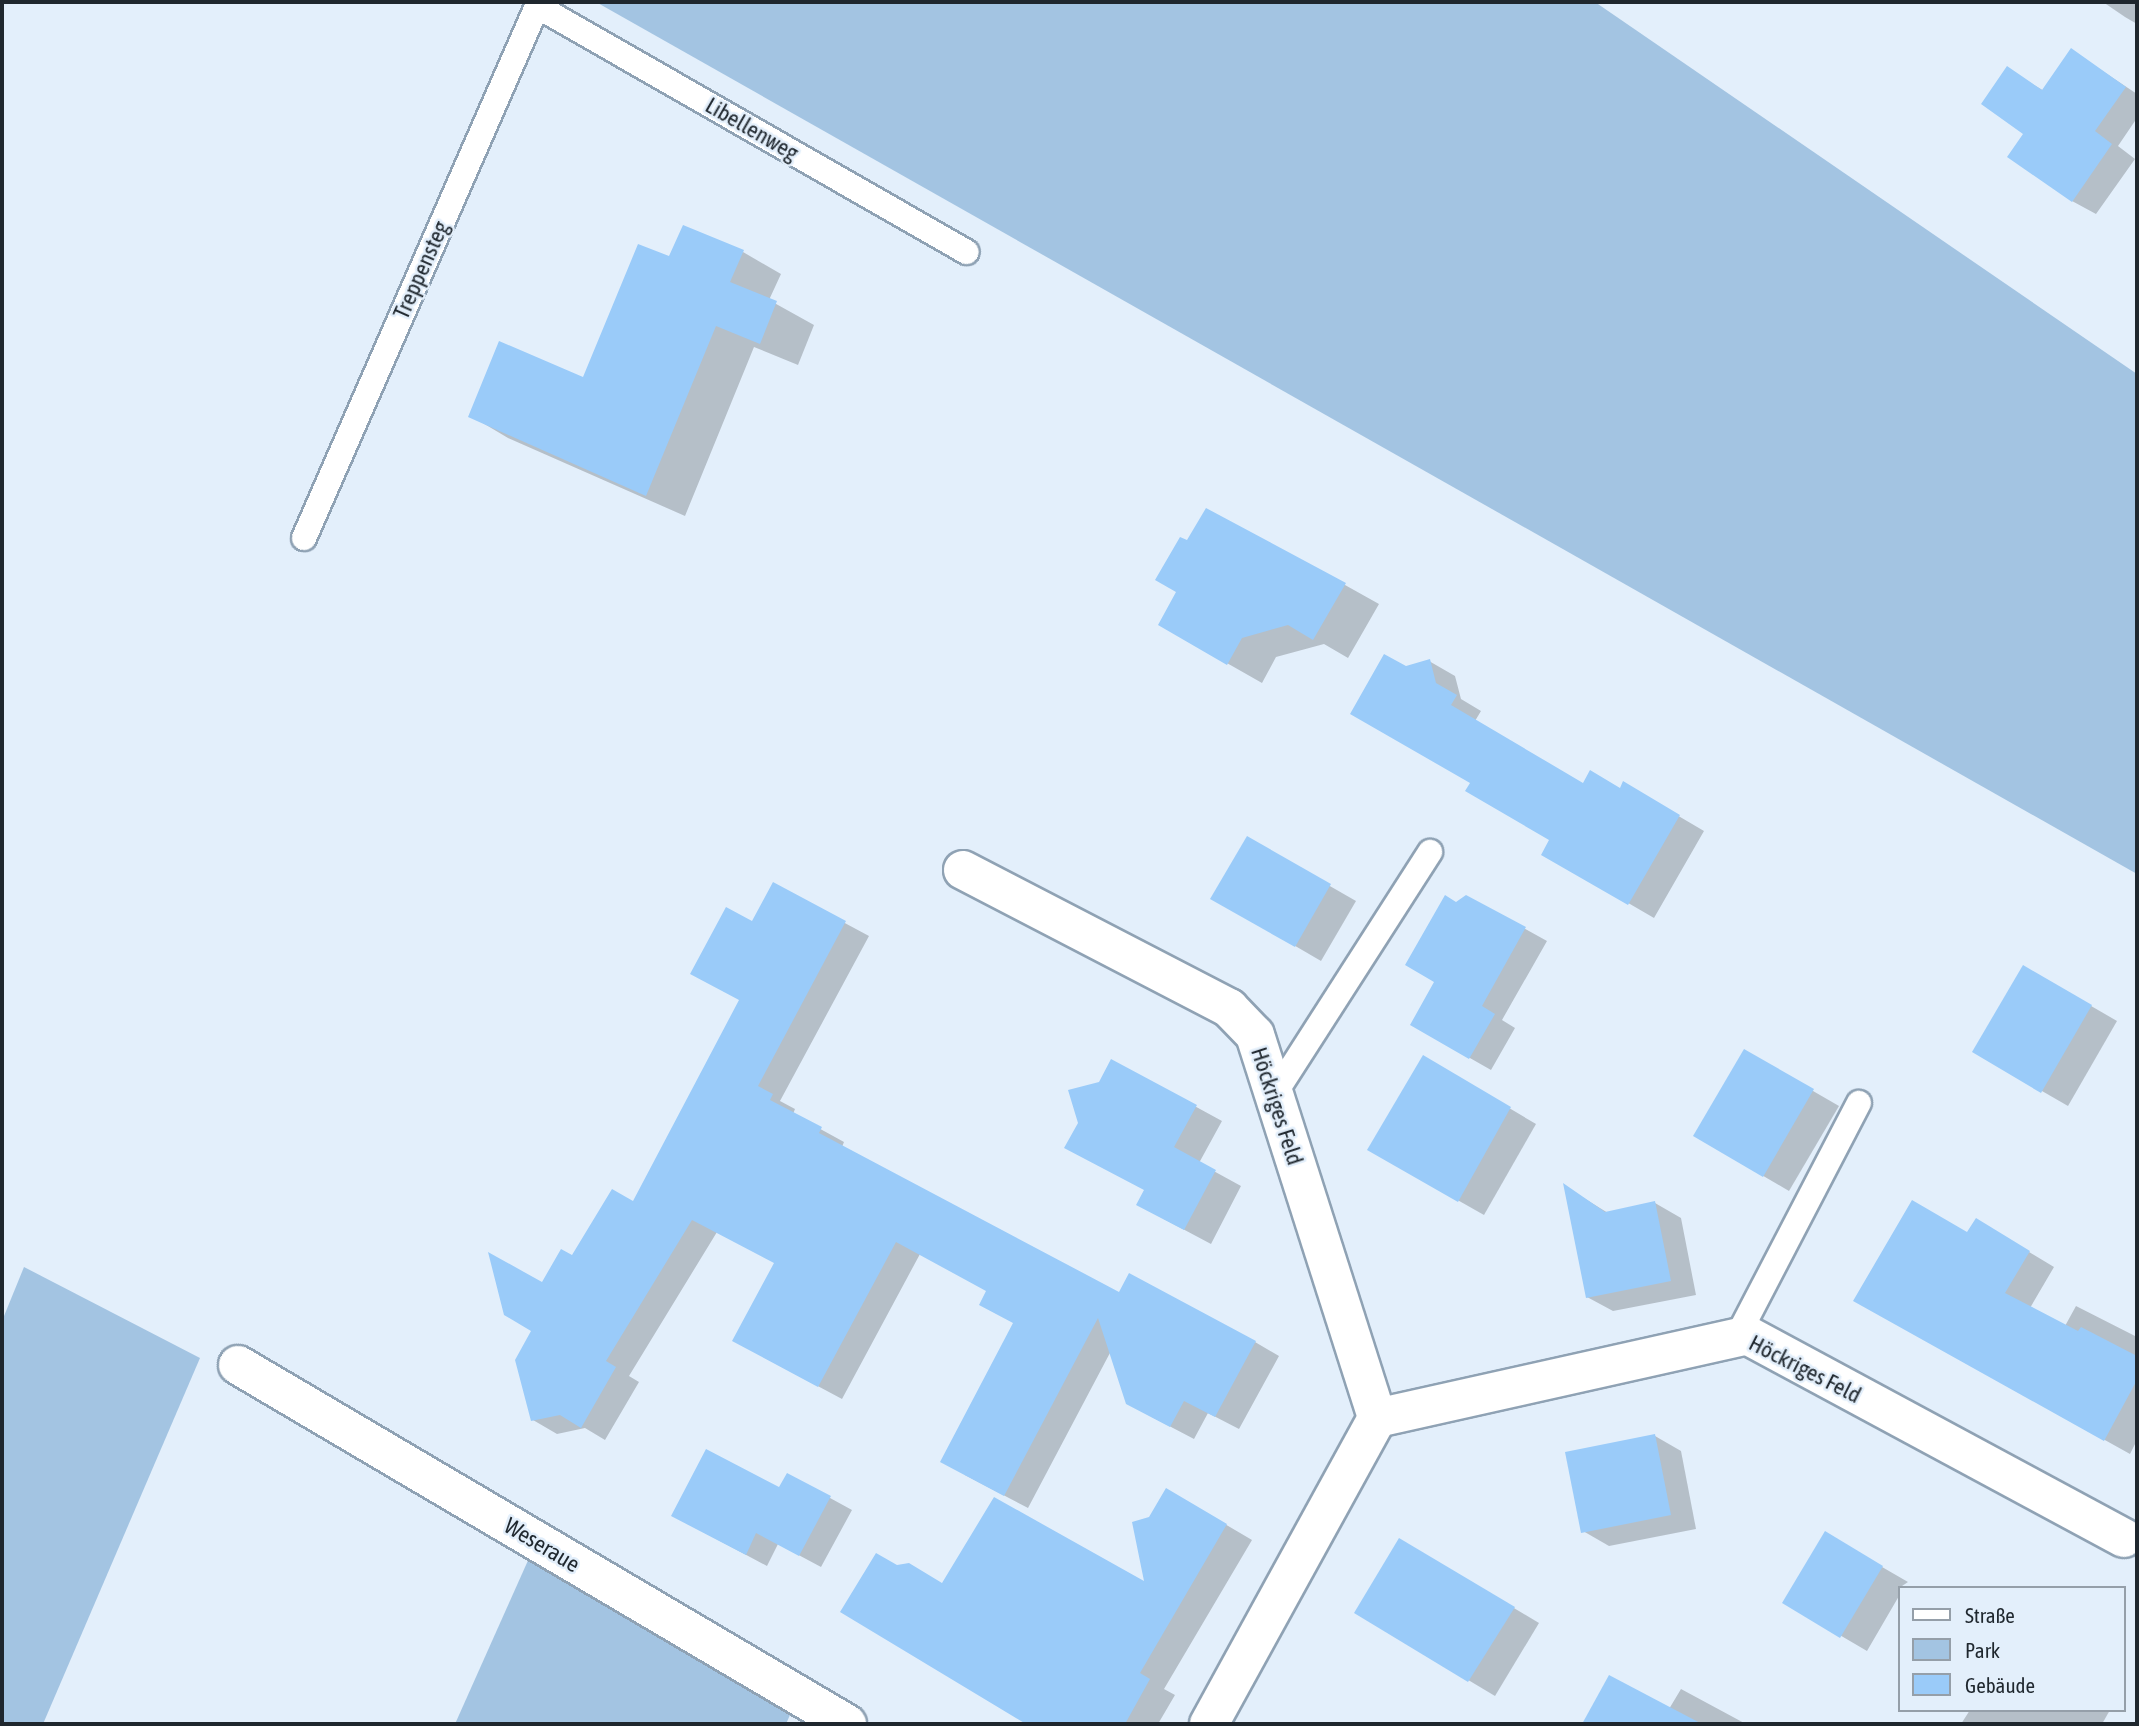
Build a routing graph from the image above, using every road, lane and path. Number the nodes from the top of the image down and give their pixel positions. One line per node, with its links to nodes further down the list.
1 (538, 4): 2 (lane, Libellenweg); 3 (lane, Treppensteg)
2 (968, 252)
3 (303, 538)
4 (1430, 852): 6 (lane)
5 (963, 870): 6 (street, Höckriges Feld)
6 (1274, 1095): 10 (street, Höckriges Feld)
7 (1859, 1103): 8 (lane)
8 (1737, 1337): 10 (street, Höckriges Feld); 11 (street, Höckriges Feld)
9 (238, 1365): 12 (street, Weseraue)
10 (1377, 1418): 13 (street)
11 (2124, 1538)
12 (847, 1724)
13 (1209, 1724)

